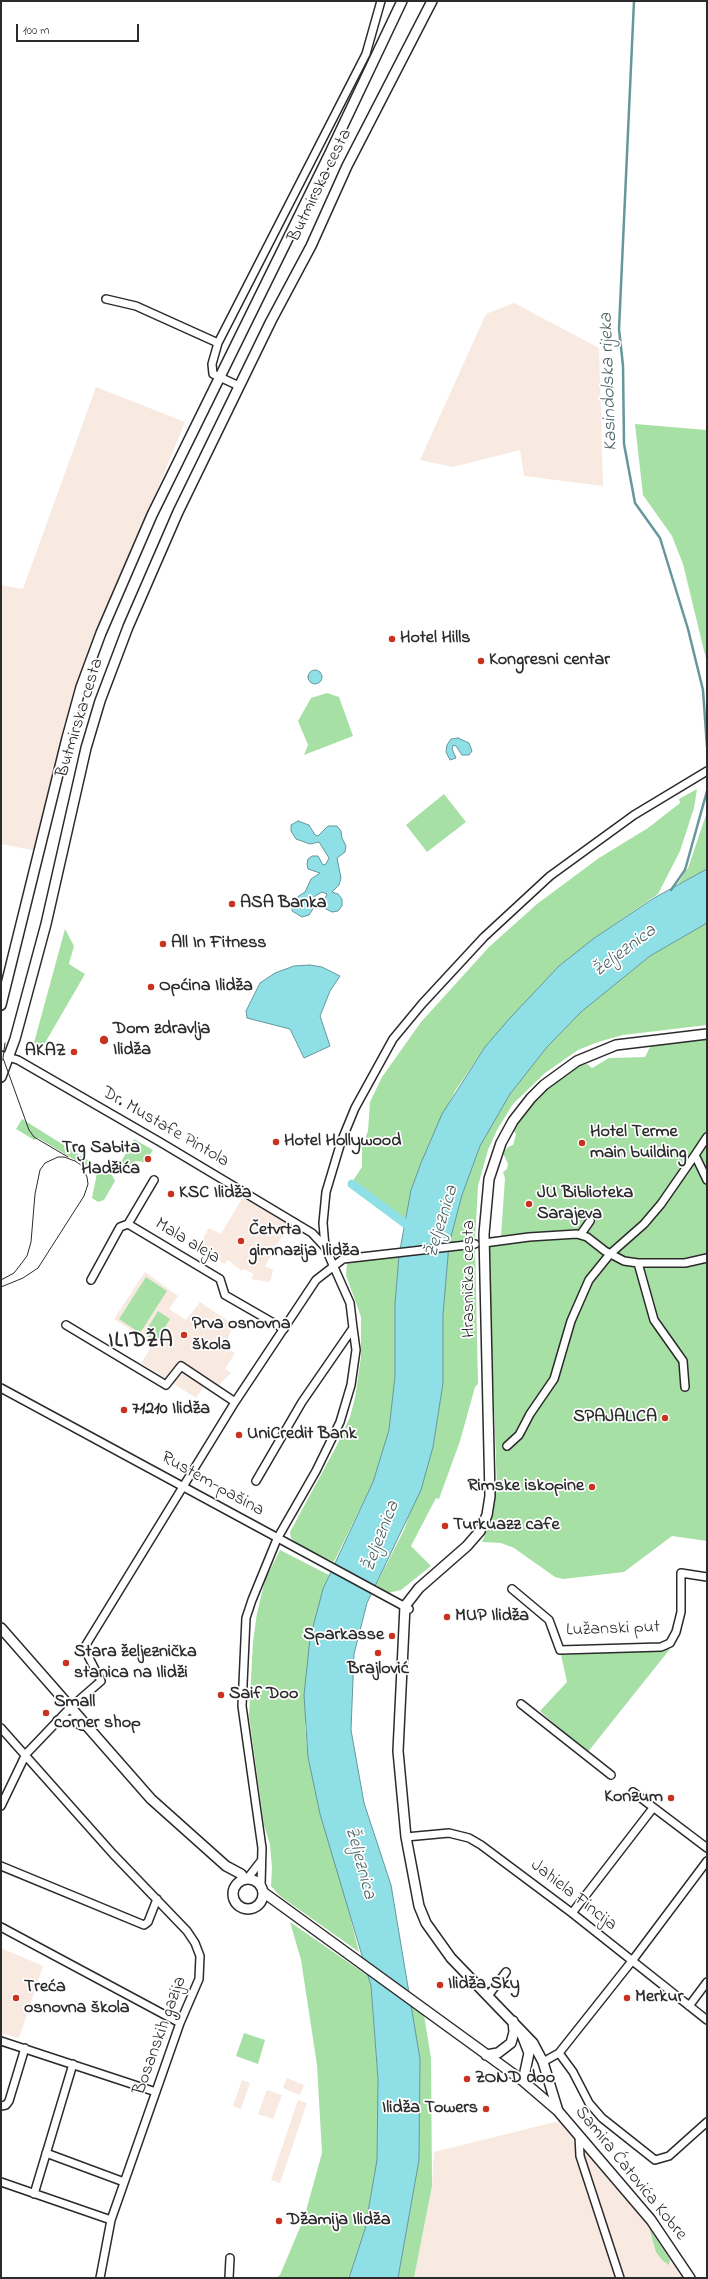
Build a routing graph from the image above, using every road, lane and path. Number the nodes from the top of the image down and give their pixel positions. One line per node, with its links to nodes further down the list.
1 (381, 1): 5 (street, Butmirska cesta)
2 (402, 1): 6 (main road, Butmirska cesta)
3 (432, 1): 7 (main road, Butmirska cesta)
4 (106, 299): 5 (street)
5 (218, 343): 6 (street, Butmirska cesta)
6 (219, 376): 7 (street); 9 (main road, Butmirska cesta)
7 (239, 386): 11 (main road, Butmirska cesta)
8 (707, 771): 21 (street)
9 (1, 1005)
10 (707, 1034): 20 (main road, Hrasnička cesta)
11 (5, 1056): 12 (main road, Butmirska cesta); 21 (street, Dr. Mustafe Pintola)
12 (1, 1077)
13 (707, 1137): 14 (street)
14 (695, 1155): 16 (street); 22 (street)
15 (154, 1180): 18 (street)
16 (707, 1180)
17 (590, 1221): 19 (street)
18 (128, 1224): 26 (street); 29 (street, Mala aleja)
19 (582, 1234): 20 (street); 22 (street)
20 (480, 1243): 25 (street); 39 (main road, Hrasnička cesta)
21 (325, 1247): 25 (street, Dr. Mustafe Pintola)
22 (610, 1254): 24 (street); 33 (street)
23 (707, 1258): 24 (street)
24 (638, 1263): 30 (street)
25 (334, 1266): 28 (street, Dr. Mustafe Pintola); 29 (street)
26 (91, 1280)
27 (66, 1325): 32 (street)
28 (354, 1328): 34 (street); 36 (street, Dr. Mustafe Pintola)
29 (284, 1329): 32 (street)
30 (685, 1387)
31 (1, 1388): 35 (street, Rustem-pašina)
32 (235, 1402): 35 (street)
33 (507, 1446)
34 (256, 1480)
35 (183, 1486): 36 (street, Rustem-pašina); 42 (street)
36 (277, 1539): 39 (street, Rustem-pašina); 53 (street, Dr. Mustafe Pintola)
37 (707, 1577): 38 (street, Lužanski put)
38 (512, 1589)
39 (407, 1608): 51 (main road, Samira Ćatovića Kobre)
40 (1, 1628): 42 (main road)
41 (521, 1704): 47 (street)
42 (70, 1708): 43 (street); 45 (main road)
43 (58, 1721): 45 (main road); 46 (street)
44 (1, 1728): 46 (street, Bosanskih gazija)
45 (87, 1728): 56 (main road)
46 (26, 1754): 49 (street); 60 (street, Bosanskih gazija)
47 (611, 1775)
48 (633, 1792): 50 (street)
49 (1, 1806)
50 (653, 1808): 52 (street); 63 (street)
51 (406, 1837): 63 (street, Jahiela Fincija); 68 (main road, Samira Ćatovića Kobre)
52 (707, 1848)
53 (261, 1861): 57 (street); 58 (street, Dr. Mustafe Pintola)
54 (707, 1861): 65 (street)
55 (1, 1866): 60 (street)
56 (226, 1866): 57 (main road); 59 (main road)
57 (246, 1879): 58 (main road); 59 (main road)
58 (262, 1889): 61 (main road, Samira Ćatovića Kobre); 62 (main road)
59 (233, 1892): 62 (main road)
60 (157, 1899): 72 (street, Bosanskih gazija)
61 (276, 1903): 62 (main road); 76 (main road, Samira Ćatovića Kobre)
62 (255, 1907)
63 (572, 1912): 65 (street, Jahiela Fincija)
64 (1, 1927): 72 (street)
65 (632, 1961): 69 (street, Jahiela Fincija); 75 (street)
66 (506, 1972): 68 (street)
67 (707, 1982): 69 (street)
68 (488, 1996): 70 (main road, Samira Ćatovića Kobre)
69 (689, 2006): 71 (street, Jahiela Fincija)
70 (513, 2020): 76 (main road); 77 (main road, Samira Ćatovića Kobre); 79 (main road)
71 (707, 2020)
72 (180, 2023): 80 (street, Bosanskih gazija)
73 (1, 2041): 74 (street)
74 (25, 2048): 78 (street); 81 (street)
75 (559, 2053): 77 (street); 83 (street)
76 (486, 2055): 79 (main road, Samira Ćatovića Kobre)
77 (543, 2062): 82 (main road, Samira Ćatovića Kobre)
78 (73, 2064): 80 (street); 85 (street)
79 (523, 2081): 82 (main road, Samira Ćatovića Kobre)
80 (156, 2092): 87 (street, Bosanskih gazija)
81 (1, 2106)
82 (558, 2111): 84 (main road, Samira Ćatovića Kobre)
83 (707, 2122)
84 (579, 2135): 93 (street); 94 (main road, Samira Ćatovića Kobre)
85 (46, 2153): 87 (street); 88 (street)
86 (1, 2182): 88 (street)
87 (124, 2182): 89 (street, Bosanskih gazija)
88 (34, 2194): 89 (street)
89 (111, 2220): 91 (street, Bosanskih gazija)
90 (230, 2258): 92 (street)
91 (100, 2278)
92 (229, 2278)
93 (620, 2278)
94 (690, 2278)

